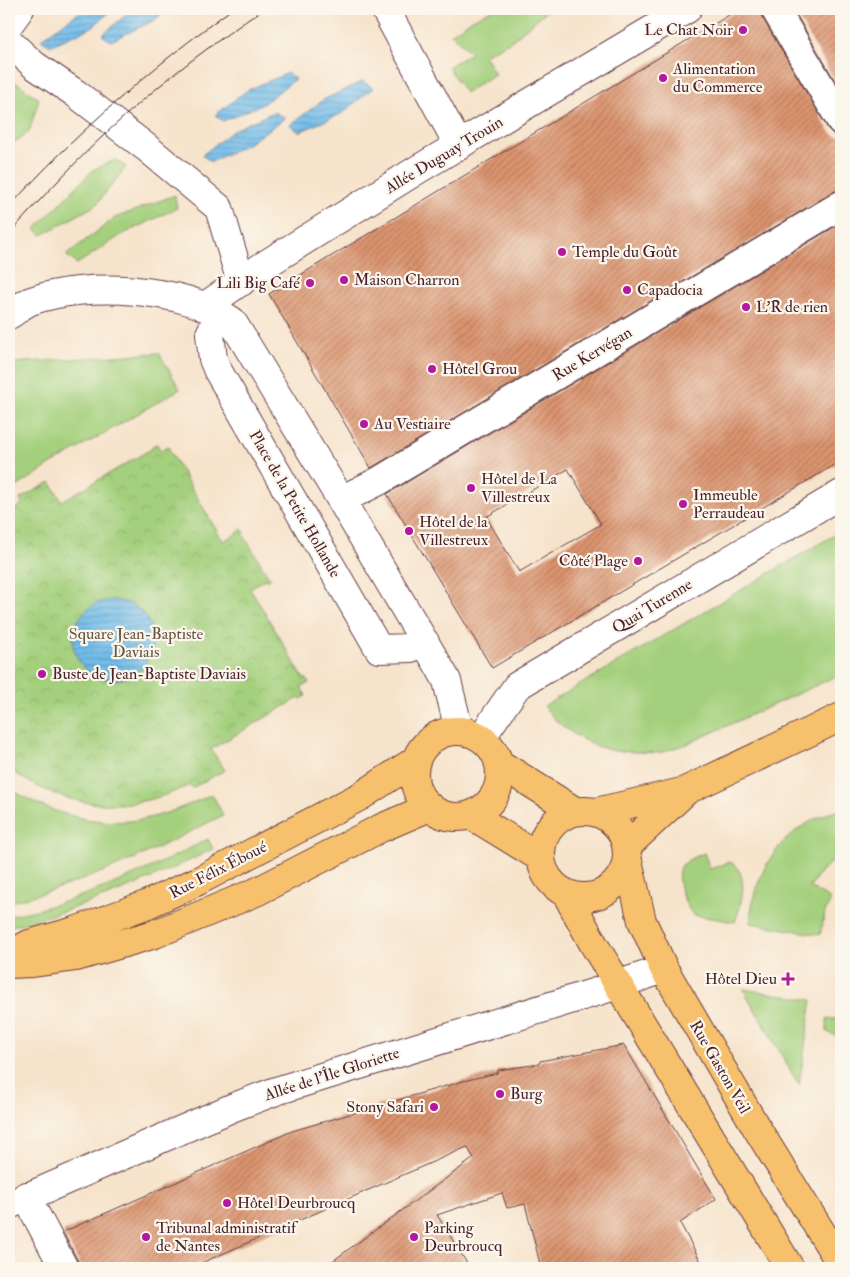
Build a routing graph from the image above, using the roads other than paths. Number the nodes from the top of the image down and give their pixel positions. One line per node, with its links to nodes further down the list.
1 (20, 9): 5 (street)
2 (385, 9): 8 (street)
3 (687, 9): 8 (street, Allée Duguay Trouin)
4 (775, 9): 7 (street)
5 (9, 24)
6 (9, 42): 10 (street)
7 (841, 121)
8 (459, 146): 10 (street, Allée Duguay Trouin)
9 (841, 206): 14 (street, Rue Kervégan)
10 (241, 282): 11 (street, Allée Duguay Trouin)
11 (212, 310): 12 (street); 14 (street); 15 (street, Place de la Petite Hollande)
12 (9, 316)
13 (841, 494): 17 (street, Quai Turenne)
14 (341, 500): 15 (street)
15 (425, 642): 17 (street)
16 (841, 716): 20 (main road)
17 (470, 734): 18 (main road); 19 (main road)
18 (416, 760): 21 (main road); 27 (main road, Rue Félix Éboué)
19 (500, 764): 22 (main road); 23 (main road)
20 (687, 790): 22 (main road); 24 (main road)
21 (430, 807): 23 (main road); 28 (main road, Rue Félix Éboué)
22 (585, 811): 24 (main road); 25 (main road)
23 (471, 815): 25 (main road)
24 (627, 851): 26 (main road); 29 (main road, Rue Gaston Veil)
25 (541, 858): 26 (main road)
26 (566, 893): 30 (main road)
27 (9, 955)
28 (9, 964)
29 (664, 968): 30 (street, Allée de l'Île Gloriette); 32 (main road, Rue Gaston Veil)
30 (617, 984): 31 (street, Allée de l'Île Gloriette); 34 (main road)
31 (17, 1201): 33 (street)
32 (841, 1264)
33 (64, 1268)
34 (790, 1268)

